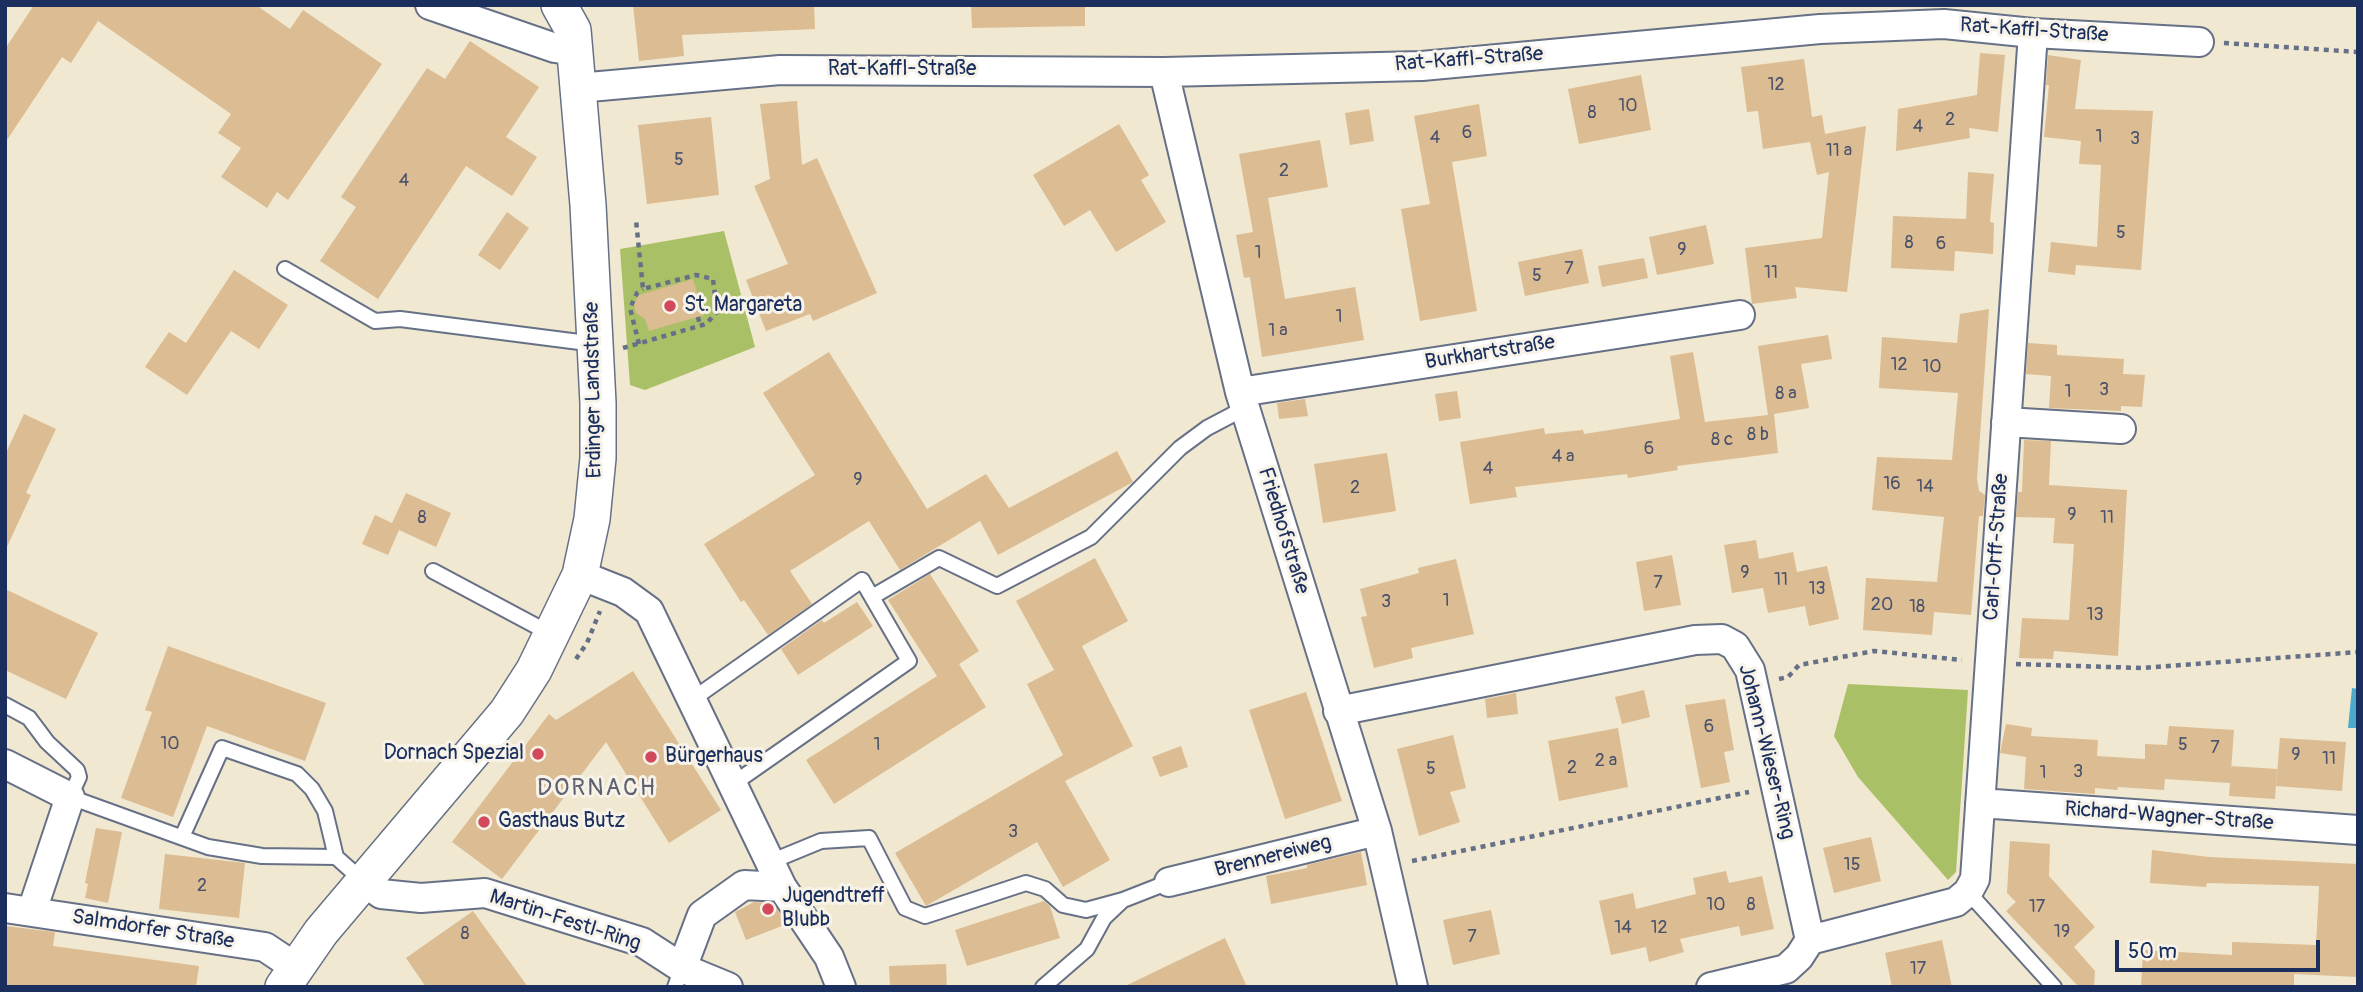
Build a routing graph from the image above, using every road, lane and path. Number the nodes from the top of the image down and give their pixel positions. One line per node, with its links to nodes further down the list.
1 (430, 5): 2 (street)
2 (573, 23): 7 (street, Erdinger Landstraße)
3 (2033, 33): 4 (street, Rat-Kaffl-Straße); 6 (street, Rat-Kaffl-Straße); 17 (street, Carl-Orff-Straße)
4 (2199, 42): 5 (path)
5 (2358, 52)
6 (1164, 72): 7 (street, Rat-Kaffl-Straße); 16 (street, Friedhofstraße)
7 (578, 88): 14 (street, Erdinger Landstraße)
8 (636, 220): 10 (path)
9 (285, 269): 14 (lane)
10 (643, 289): 13 (path); 15 (path)
11 (1740, 315): 16 (street, Burkhartstraße)
12 (698, 317): 13 (path)
13 (700, 326): 15 (path)
14 (594, 344): 15 (path); 20 (street, Erdinger Landstraße)
15 (639, 344)
16 (1242, 400): 21 (lane); 29 (street, Friedhofstraße)
17 (2006, 422): 18 (street); 24 (street, Carl-Orff-Straße)
18 (2121, 429)
19 (433, 571): 22 (lane)
20 (595, 581): 22 (street, Erdinger Landstraße); 25 (path); 27 (street)
21 (872, 597): 27 (lane); 31 (lane)
22 (553, 635): 41 (street, Erdinger Landstraße)
23 (2358, 652): 24 (path)
24 (1990, 663): 26 (path); 34 (street, Carl-Orff-Straße)
25 (571, 665)
26 (1753, 684): 29 (street, Johann-Wieser-Ring); 32 (street, Johann-Wieser-Ring)
27 (693, 699): 31 (street)
28 (5, 705): 33 (lane)
29 (1338, 711): 36 (street, Friedhofstraße)
30 (5, 764): 33 (street)
31 (733, 784): 40 (street)
32 (1775, 787): 39 (path); 46 (street, Johann-Wieser-Ring)
33 (70, 797): 37 (lane); 45 (street)
34 (1980, 803): 35 (street, Richard-Wagner-Straße); 43 (street, Carl-Orff-Straße)
35 (2358, 830)
36 (1377, 831): 39 (street, Friedhofstraße); 42 (street, Brennereiweg)
37 (182, 837): 38 (lane); 38 (lane)
38 (336, 857): 41 (lane)
39 (1387, 866): 52 (street, Friedhofstraße)
40 (776, 874): 44 (lane); 48 (street); 50 (street)
41 (363, 881): 47 (street, Erdinger Landstraße); 48 (street, Martin-Festl-Ring)
42 (1169, 882): 44 (lane)
43 (1968, 892): 46 (street); 54 (lane)
44 (1123, 900): 51 (lane)
45 (19, 910): 47 (street, Salmdorfer Straße)
46 (1810, 940): 53 (street)
47 (289, 977)
48 (680, 981): 49 (street, Martin-Festl-Ring)
49 (728, 987)
50 (841, 987)
51 (1043, 987)
52 (1413, 987)
53 (1712, 987)
54 (2054, 987)

